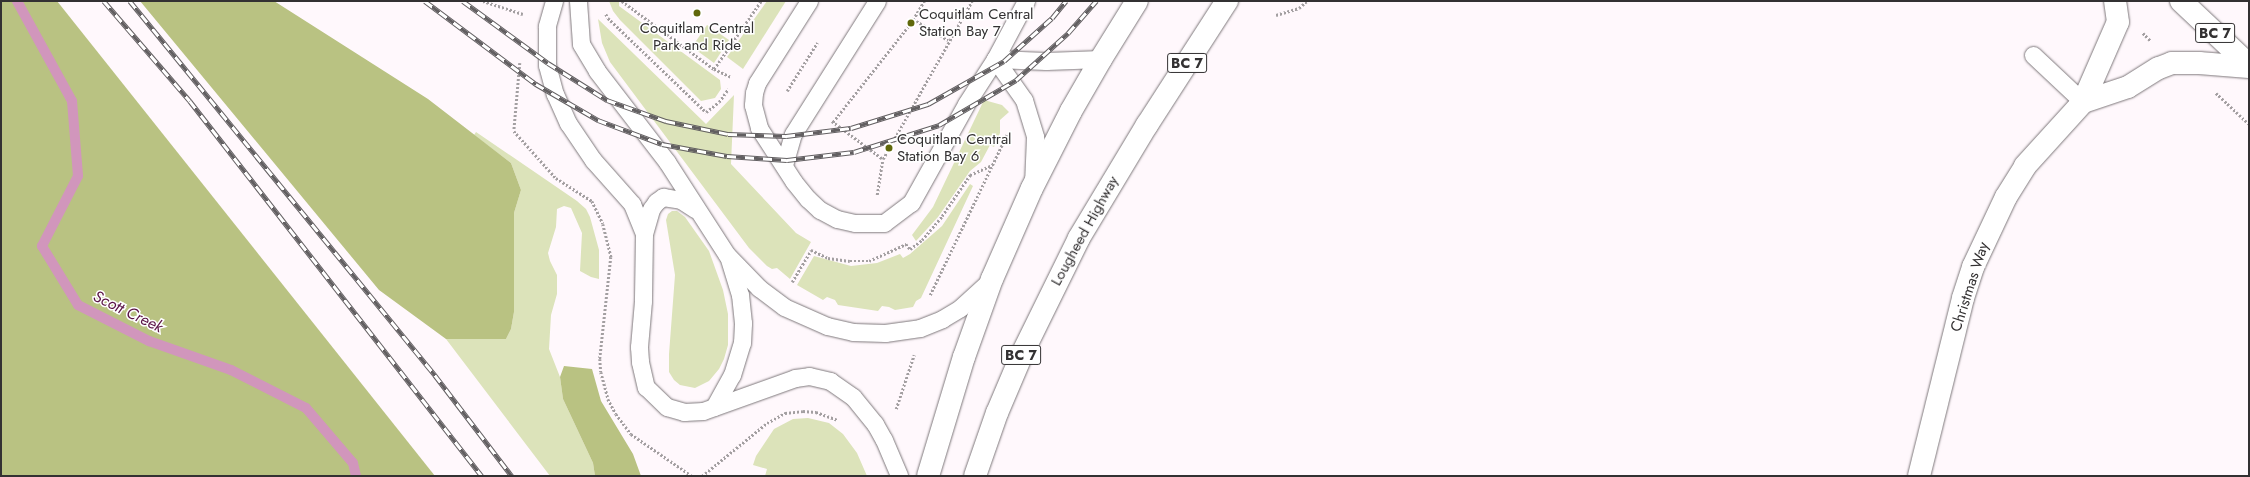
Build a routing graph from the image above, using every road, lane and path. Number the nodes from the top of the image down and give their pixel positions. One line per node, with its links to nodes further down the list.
1 (483, 1): 17 (path)
2 (554, 1): 41 (lane)
3 (578, 1): 40 (lane)
4 (622, 1): 26 (path)
5 (762, 1): 26 (path)
6 (809, 1): 37 (lane)
7 (877, 1): 37 (lane)
8 (924, 1): 19 (path)
9 (972, 1): 21 (path)
10 (1026, 1): 23 (lane)
11 (1137, 1): 24 (main road)
12 (1227, 1): 54 (main road, Lougheed Highway / BC 7)
13 (1307, 1): 18 (path)
14 (2114, 1): 31 (main road, Christmas Way)
15 (2181, 1): 25 (main road, BC 7)
16 (605, 12): 27 (path)
17 (523, 14)
18 (1276, 15)
19 (913, 19): 21 (path); 33 (path)
20 (820, 39): 29 (path)
21 (948, 40): 36 (path)
22 (2033, 55): 31 (lane)
23 (994, 59): 24 (lane); 37 (lane); 38 (lane)
24 (1101, 59): 38 (main road)
25 (2249, 66): 31 (main road, Christmas Way)
26 (714, 69): 27 (path)
27 (731, 77): 28 (path)
28 (735, 78)
29 (787, 90)
30 (2213, 91): 34 (path)
31 (2083, 102): 55 (main road, Christmas Way)
32 (829, 120): 33 (path)
33 (833, 122): 36 (path)
34 (2249, 124)
35 (1010, 128): 46 (path)
36 (883, 159): 39 (path)
37 (784, 165)
38 (1032, 188): 44 (main road)
39 (877, 195)
40 (699, 212): 41 (lane); 43 (lane)
41 (644, 234): 48 (lane)
42 (811, 250): 45 (path)
43 (727, 255): 44 (lane); 48 (lane)
44 (992, 279): 53 (main road)
45 (792, 282)
46 (928, 298)
47 (916, 351): 49 (path)
48 (714, 407): 52 (lane)
49 (894, 416)
50 (842, 424): 51 (path)
51 (702, 476)
52 (899, 476)
53 (928, 476)
54 (975, 476)
55 (1919, 476)

